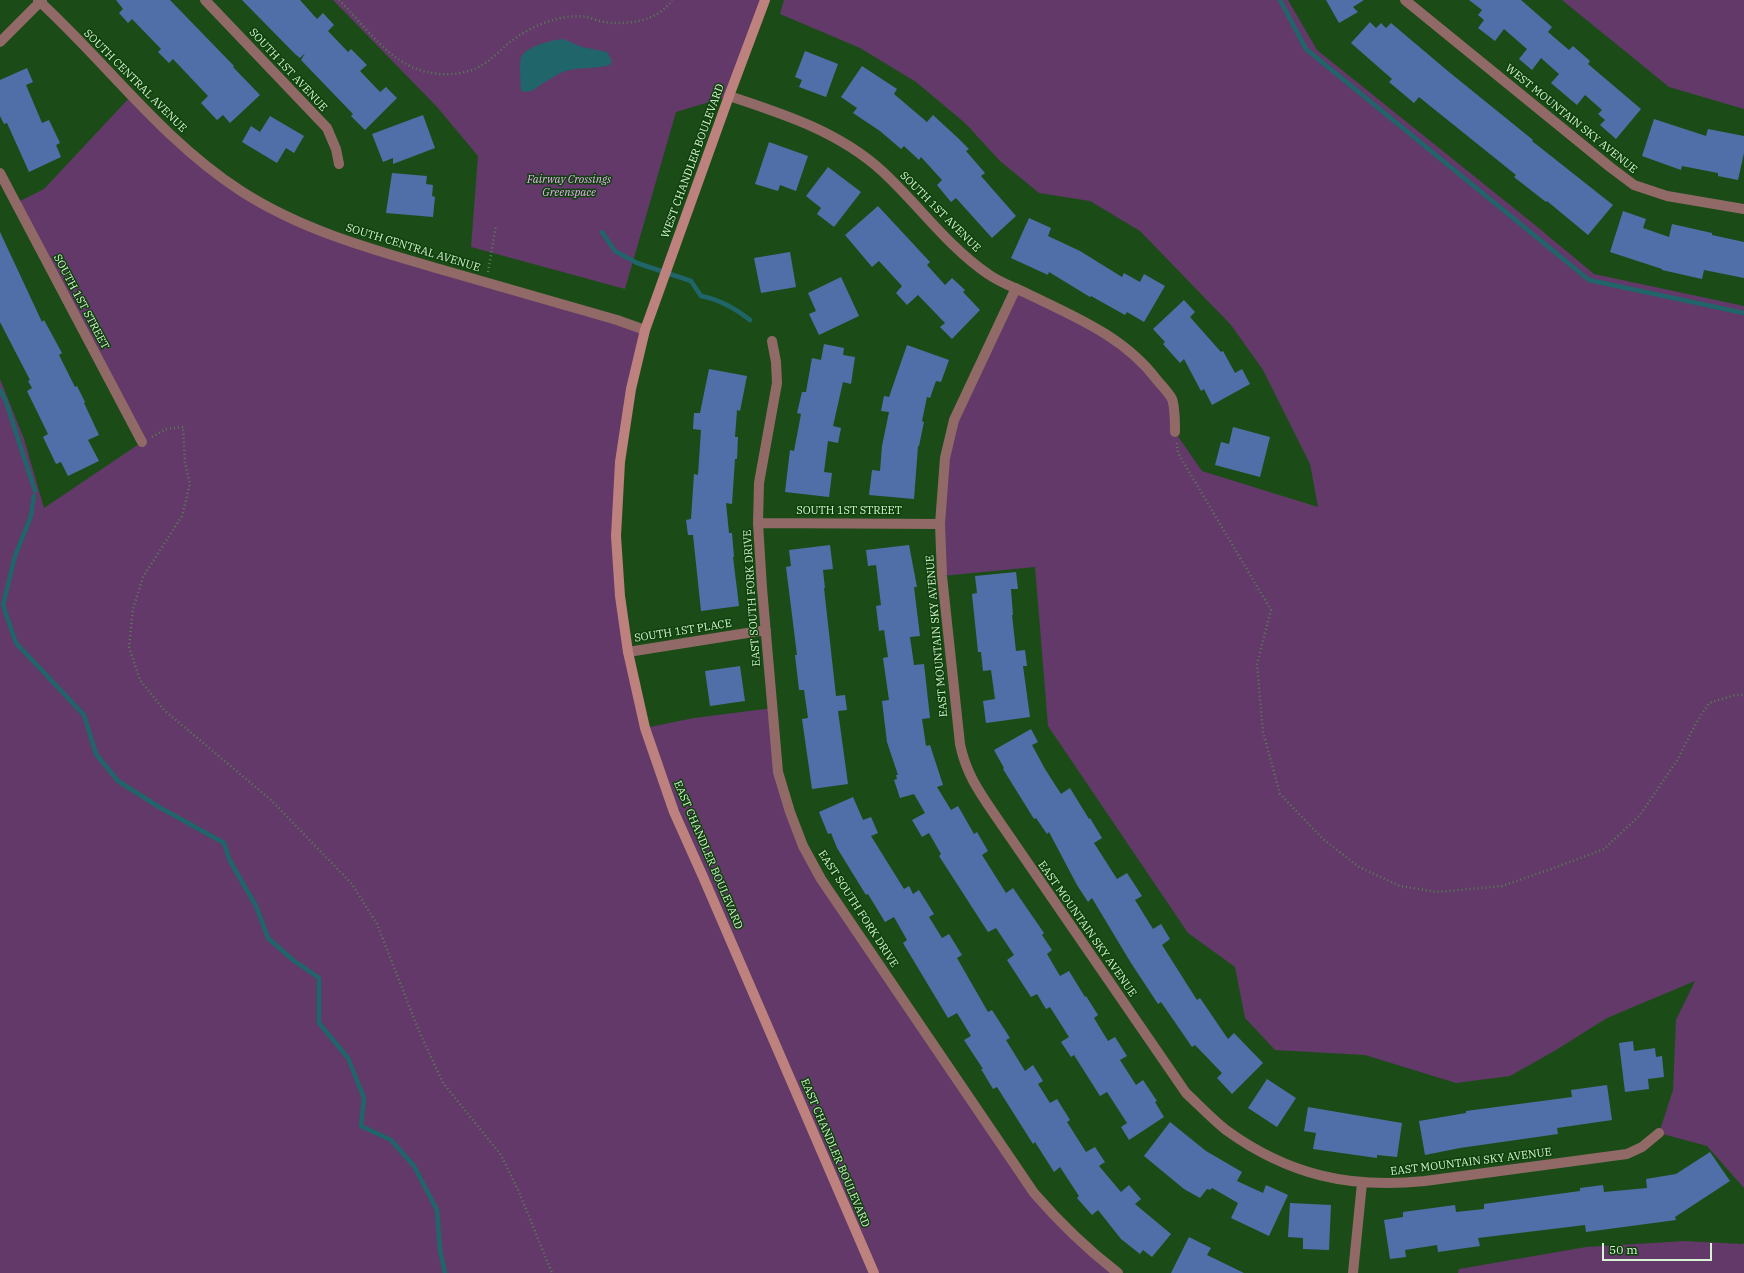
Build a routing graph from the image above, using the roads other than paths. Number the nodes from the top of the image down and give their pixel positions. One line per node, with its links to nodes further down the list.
1 (205, 0): 7 (street, SOUTH 1ST AVENUE)
2 (765, 0): 6 (main road, WEST CHANDLER BOULEVARD)
3 (1405, 0): 9 (street, WEST MOUNTAIN SKY AVENUE)
4 (40, 1): 5 (street); 11 (street, SOUTH CENTRAL AVENUE)
5 (0, 42)
6 (729, 96): 10 (street, SOUTH 1ST AVENUE); 11 (main road, WEST CHANDLER BOULEVARD)
7 (339, 164)
8 (0, 173): 14 (street, SOUTH 1ST STREET)
9 (1744, 209)
10 (1016, 288): 13 (street, SOUTH 1ST AVENUE); 16 (street, EAST MOUNTAIN SKY AVENUE)
11 (645, 330): 18 (main road, EAST CHANDLER BOULEVARD)
12 (772, 341): 15 (street, EAST SOUTH FORK DRIVE)
13 (1175, 432)
14 (142, 442)
15 (758, 523): 16 (street, SOUTH 1ST STREET); 17 (street, EAST SOUTH FORK DRIVE)
16 (940, 524): 20 (street, EAST MOUNTAIN SKY AVENUE)
17 (766, 630): 18 (street, SOUTH 1ST PLACE); 22 (street, EAST SOUTH FORK DRIVE)
18 (628, 652): 21 (main road, EAST CHANDLER BOULEVARD)
19 (1659, 1133): 20 (street, EAST MOUNTAIN SKY AVENUE)
20 (1362, 1183): 23 (street)
21 (874, 1273)
22 (1118, 1273)
23 (1353, 1273)

